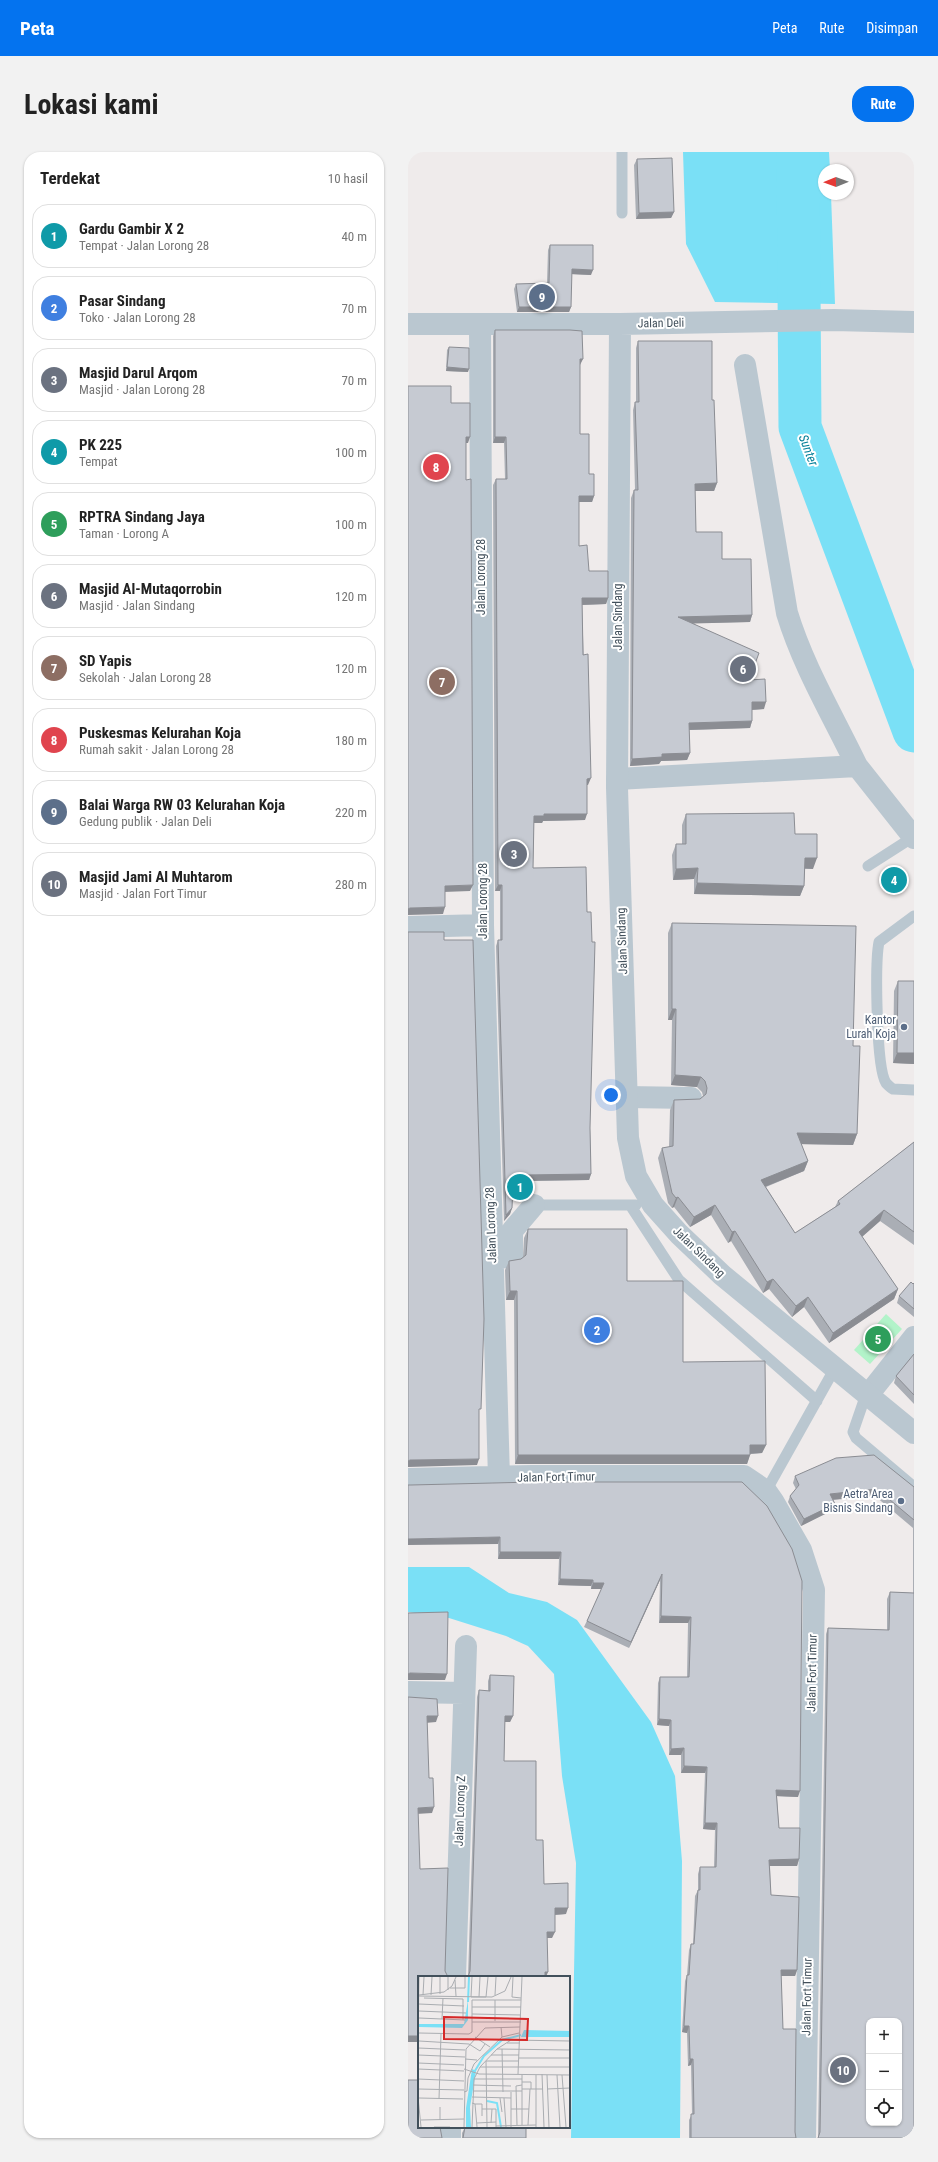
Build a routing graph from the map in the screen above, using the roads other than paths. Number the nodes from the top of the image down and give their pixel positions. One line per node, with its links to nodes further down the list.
1 (622, 152): 2 (lane)
2 (622, 213)
3 (914, 322): 6 (street, Jalan Deli)
4 (408, 324): 5 (street, Jalan Deli)
5 (480, 324): 6 (street, Jalan Deli); 13 (street, Jalan Lorong 28)
6 (620, 324): 9 (street, Jalan Sindang)
7 (746, 365): 8 (street)
8 (857, 766): 9 (street); 10 (street)
9 (617, 779): 16 (street, Jalan Sindang)
10 (914, 838): 11 (lane)
11 (868, 866)
12 (914, 916): 15 (lane)
13 (483, 925): 14 (street); 21 (street, Jalan Lorong 28)
14 (408, 927)
15 (914, 1090)
16 (626, 1097): 17 (street); 20 (street, Jalan Sindang)
17 (691, 1098)
18 (534, 1205): 19 (lane); 21 (street)
19 (630, 1205): 20 (lane); 25 (lane)
20 (653, 1205): 23 (street, Jalan Sindang)
21 (492, 1258): 27 (street, Jalan Lorong 28)
22 (914, 1336): 24 (street)
23 (835, 1368): 24 (street, Jalan Sindang); 25 (lane)
24 (868, 1395): 26 (street, Jalan Sindang); 29 (lane)
25 (817, 1401): 30 (lane)
26 (914, 1433)
27 (499, 1478): 28 (street, Jalan Fort Timur); 30 (street, Jalan Fort Timur)
28 (408, 1479)
29 (914, 1487)
30 (766, 1491): 35 (street, Jalan Fort Timur)
31 (466, 1646): 33 (street, Jalan Lorong Z)
32 (408, 1692): 33 (street)
33 (464, 1693): 34 (street, Jalan Lorong Z)
34 (455, 1976)
35 (805, 2138)

